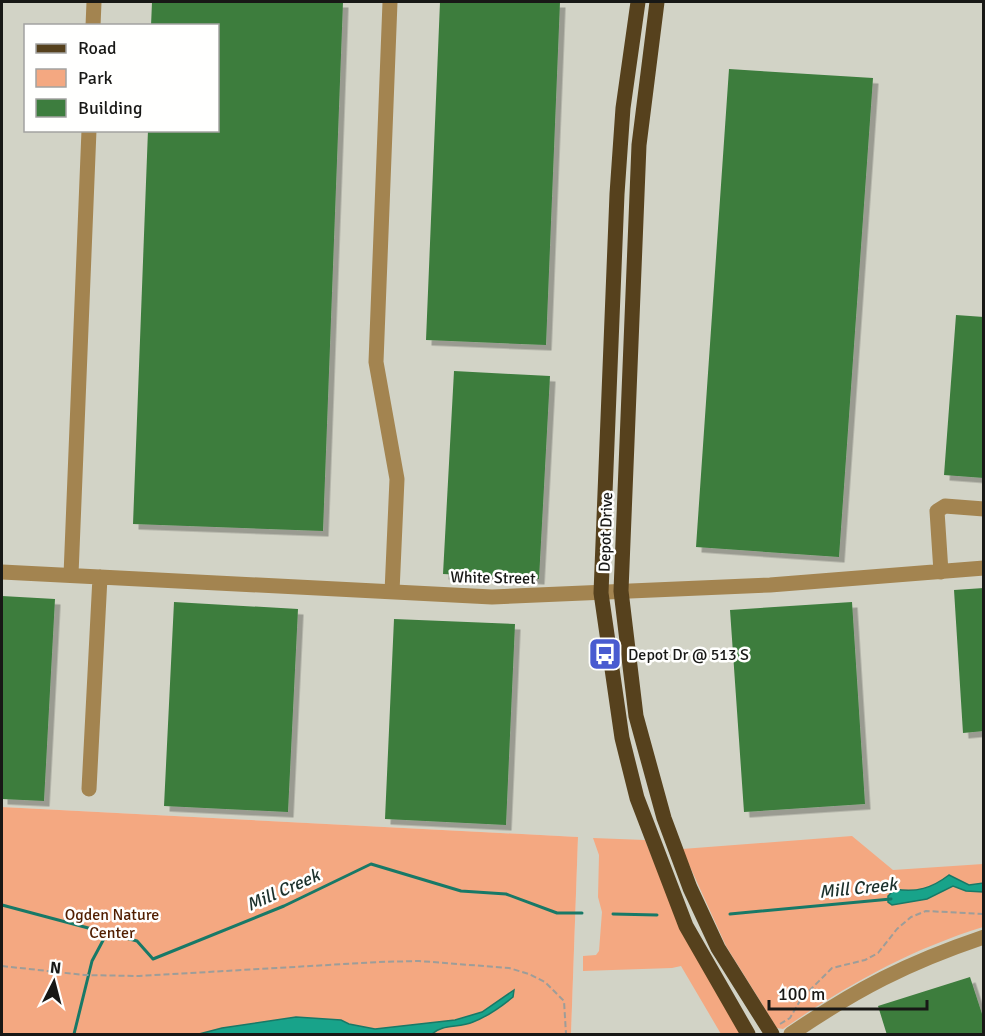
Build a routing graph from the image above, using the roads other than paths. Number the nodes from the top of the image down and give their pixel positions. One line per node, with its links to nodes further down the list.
1 (94, 2): 5 (street)
2 (390, 2): 14 (street)
3 (638, 2): 15 (main road, Depot Drive)
4 (657, 2): 13 (main road, Depot Drive)
5 (93, 24)
6 (89, 132): 11 (street)
7 (984, 509): 10 (street)
8 (984, 568): 10 (street, White Street)
9 (2, 572): 11 (street, White Street)
10 (941, 572): 13 (street, White Street)
11 (71, 575): 12 (street, White Street)
12 (100, 577): 14 (street, White Street); 16 (street)
13 (621, 591): 15 (street, White Street); 18 (main road, Depot Drive)
14 (392, 592): 15 (street, White Street)
15 (601, 593): 19 (main road, Depot Drive)
16 (89, 789)
17 (984, 938): 20 (street)
18 (775, 1030)
19 (748, 1035)
20 (791, 1035)

